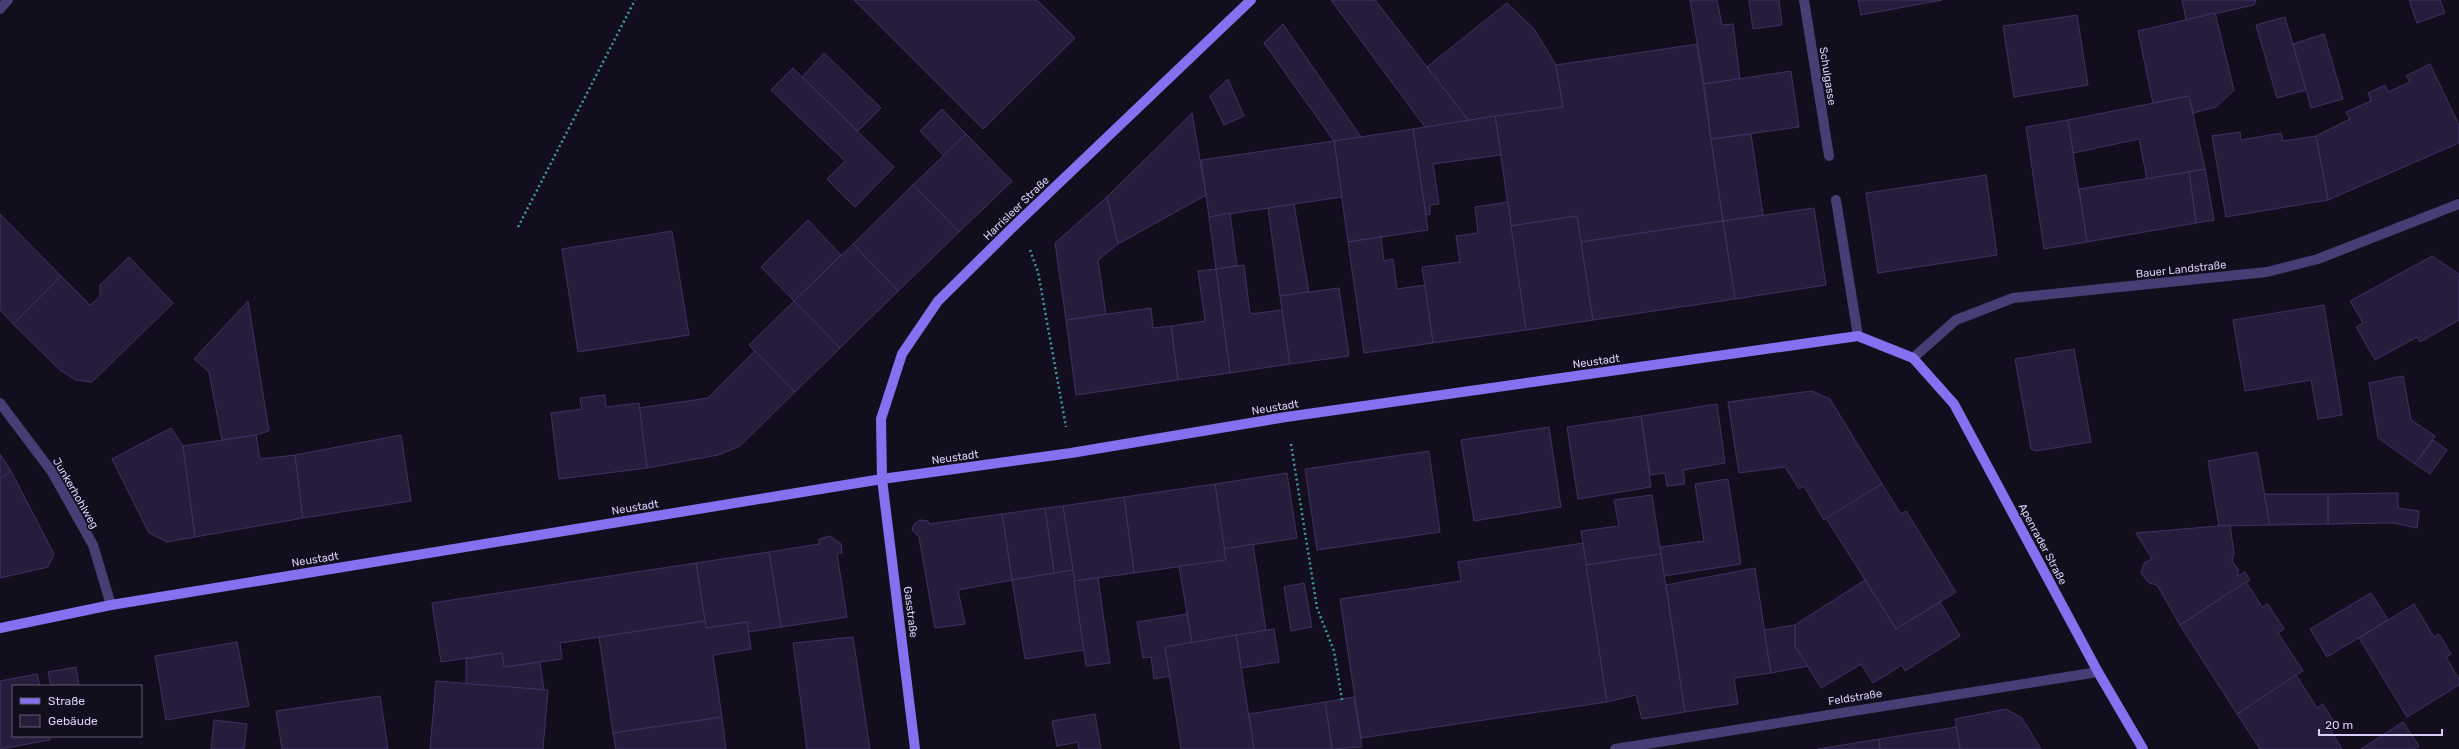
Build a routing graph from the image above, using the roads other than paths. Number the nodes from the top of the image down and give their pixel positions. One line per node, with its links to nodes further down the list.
1 (8, 0): 4 (street)
2 (1252, 0): 11 (street, Harrisleer Straße)
3 (1804, 0): 5 (street, Schulgasse)
4 (0, 9)
5 (1829, 156)
6 (1836, 200): 8 (street)
7 (2459, 204): 9 (street, Bauer Landstraße)
8 (1858, 336): 9 (street, Neustadt); 11 (street, Neustadt)
9 (1913, 358): 14 (street, Apenrader Straße)
10 (0, 403): 12 (street, Junkerhohlweg)
11 (882, 479): 12 (street, Neustadt); 15 (street, Gasstraße)
12 (111, 605): 13 (street, Neustadt)
13 (0, 628)
14 (2098, 672): 16 (street, Feldstraße); 17 (street, Apenrader Straße)
15 (915, 749)
16 (1615, 749)
17 (2143, 749)

